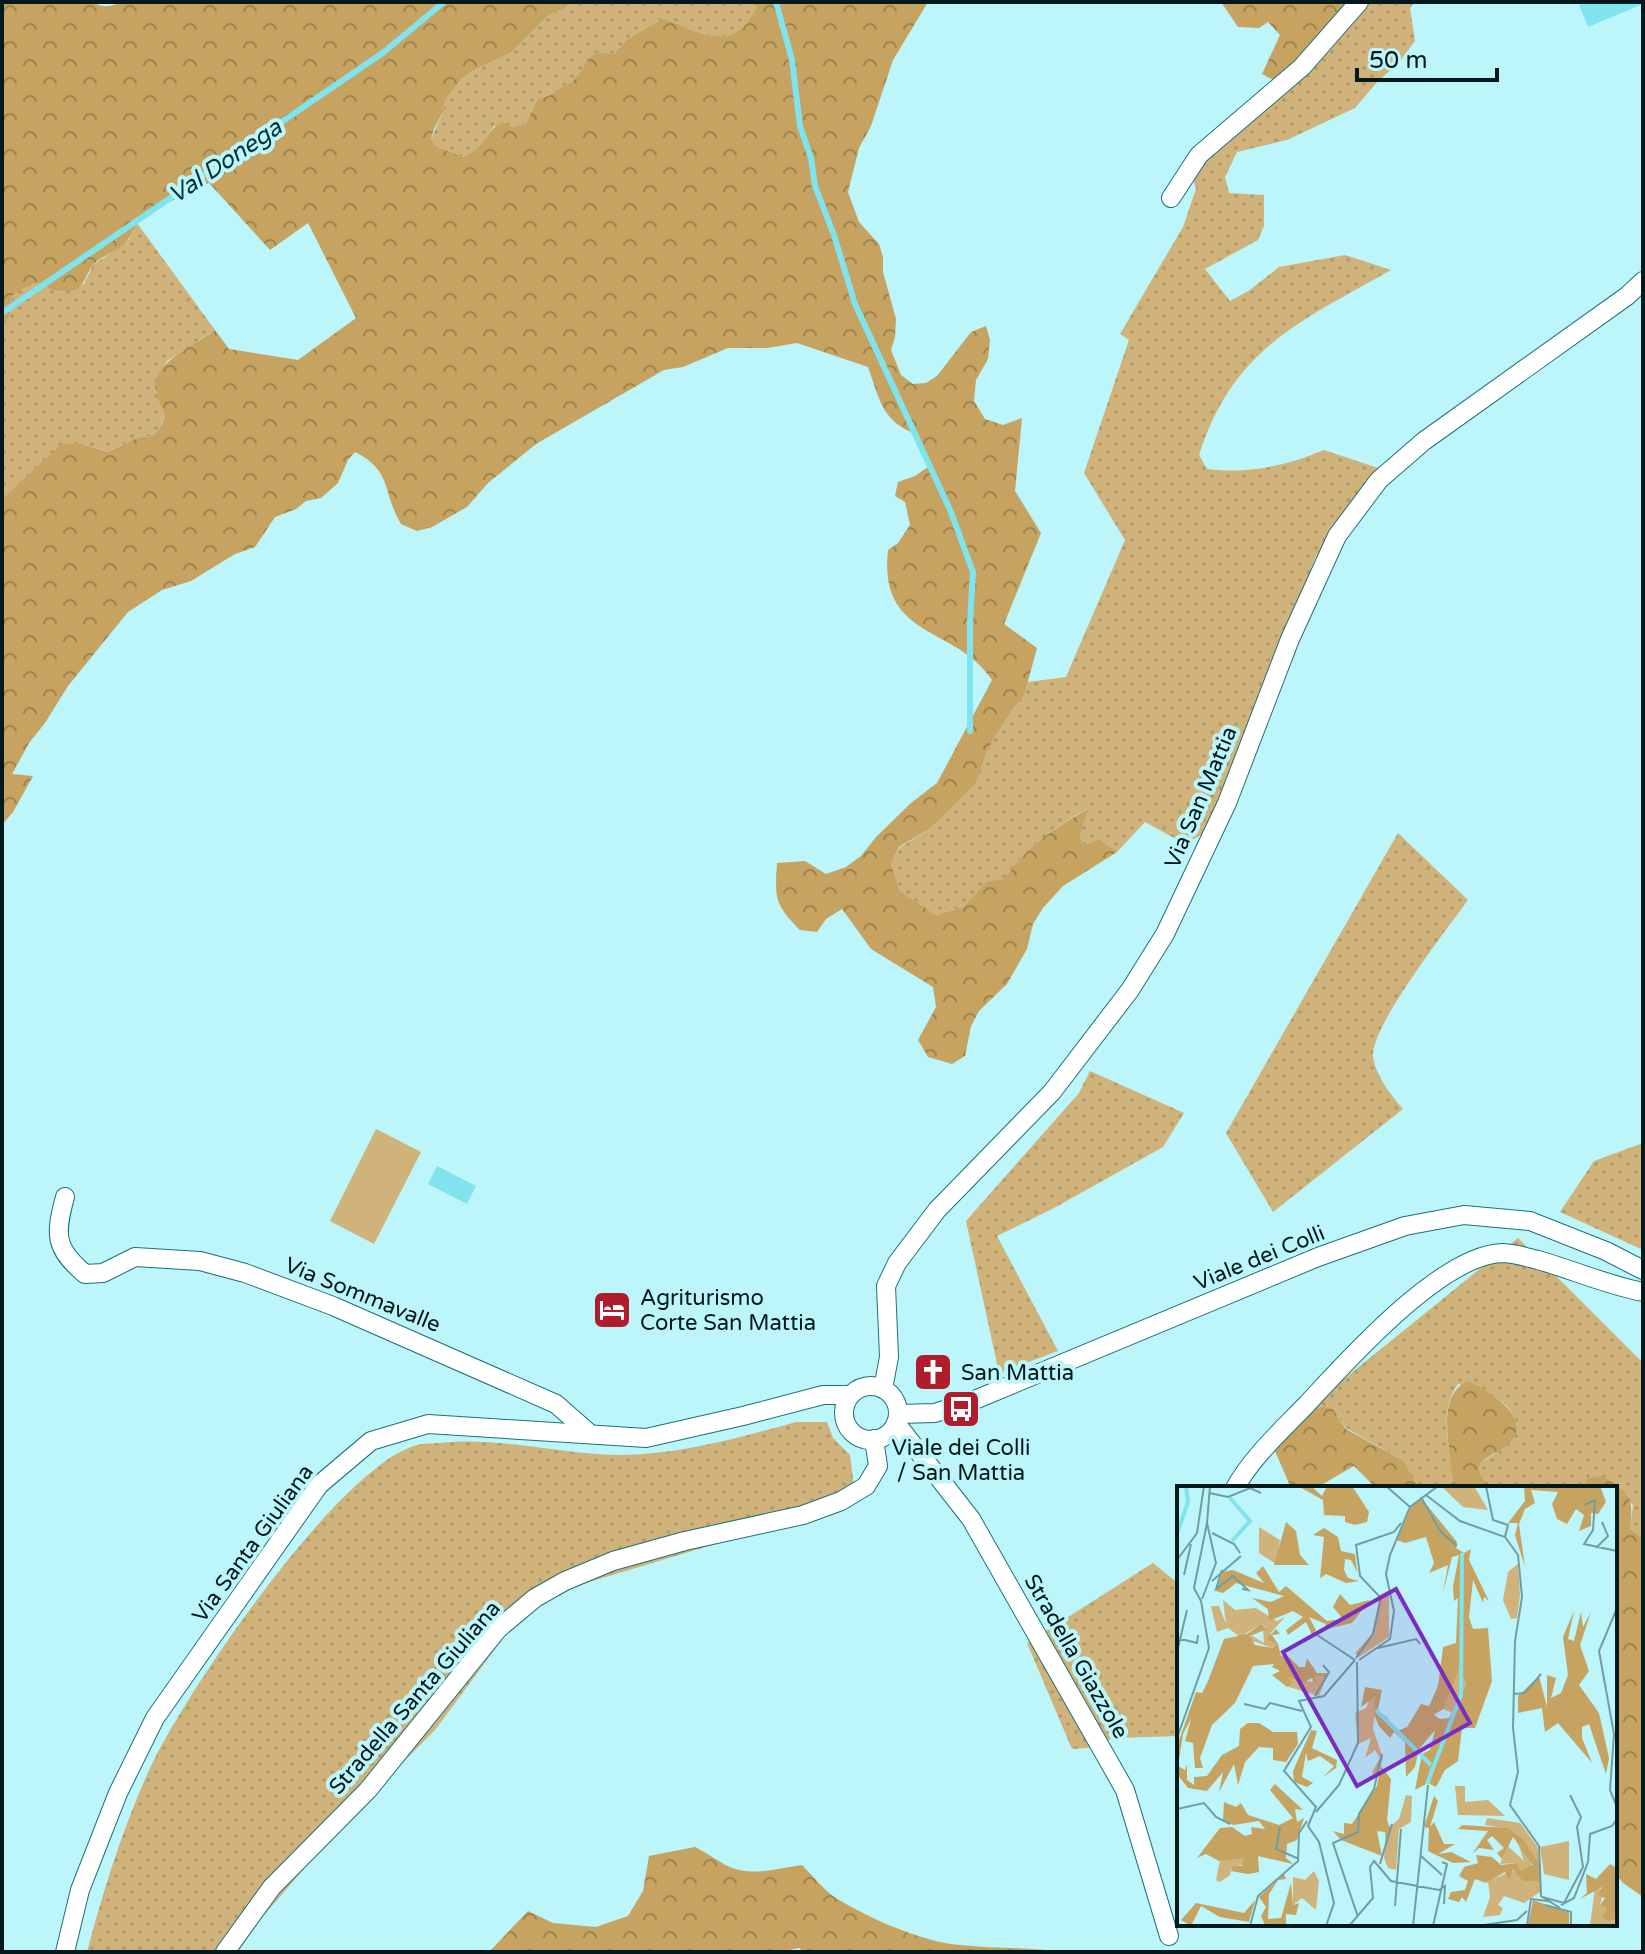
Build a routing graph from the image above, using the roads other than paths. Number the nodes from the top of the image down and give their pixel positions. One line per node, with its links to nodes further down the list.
1 (1359, 2): 2 (street)
2 (1171, 198)
3 (1643, 281): 7 (street, Via San Mattia)
4 (65, 1197): 10 (street, Via Sommavalle)
5 (1643, 1270): 9 (street, Viale dei Colli)
6 (1643, 1292): 12 (street)
7 (883, 1389): 8 (street); 9 (street)
8 (850, 1395): 10 (street, Via Santa Giuliana); 11 (street)
9 (897, 1418): 11 (street); 13 (street, Stradella Giazzole)
10 (589, 1433): 14 (street, Via Santa Giuliana)
11 (874, 1439): 15 (street, Stradella Santa Giuliana)
12 (1236, 1486)
13 (1169, 1936)
14 (65, 1952)
15 (225, 1952)

